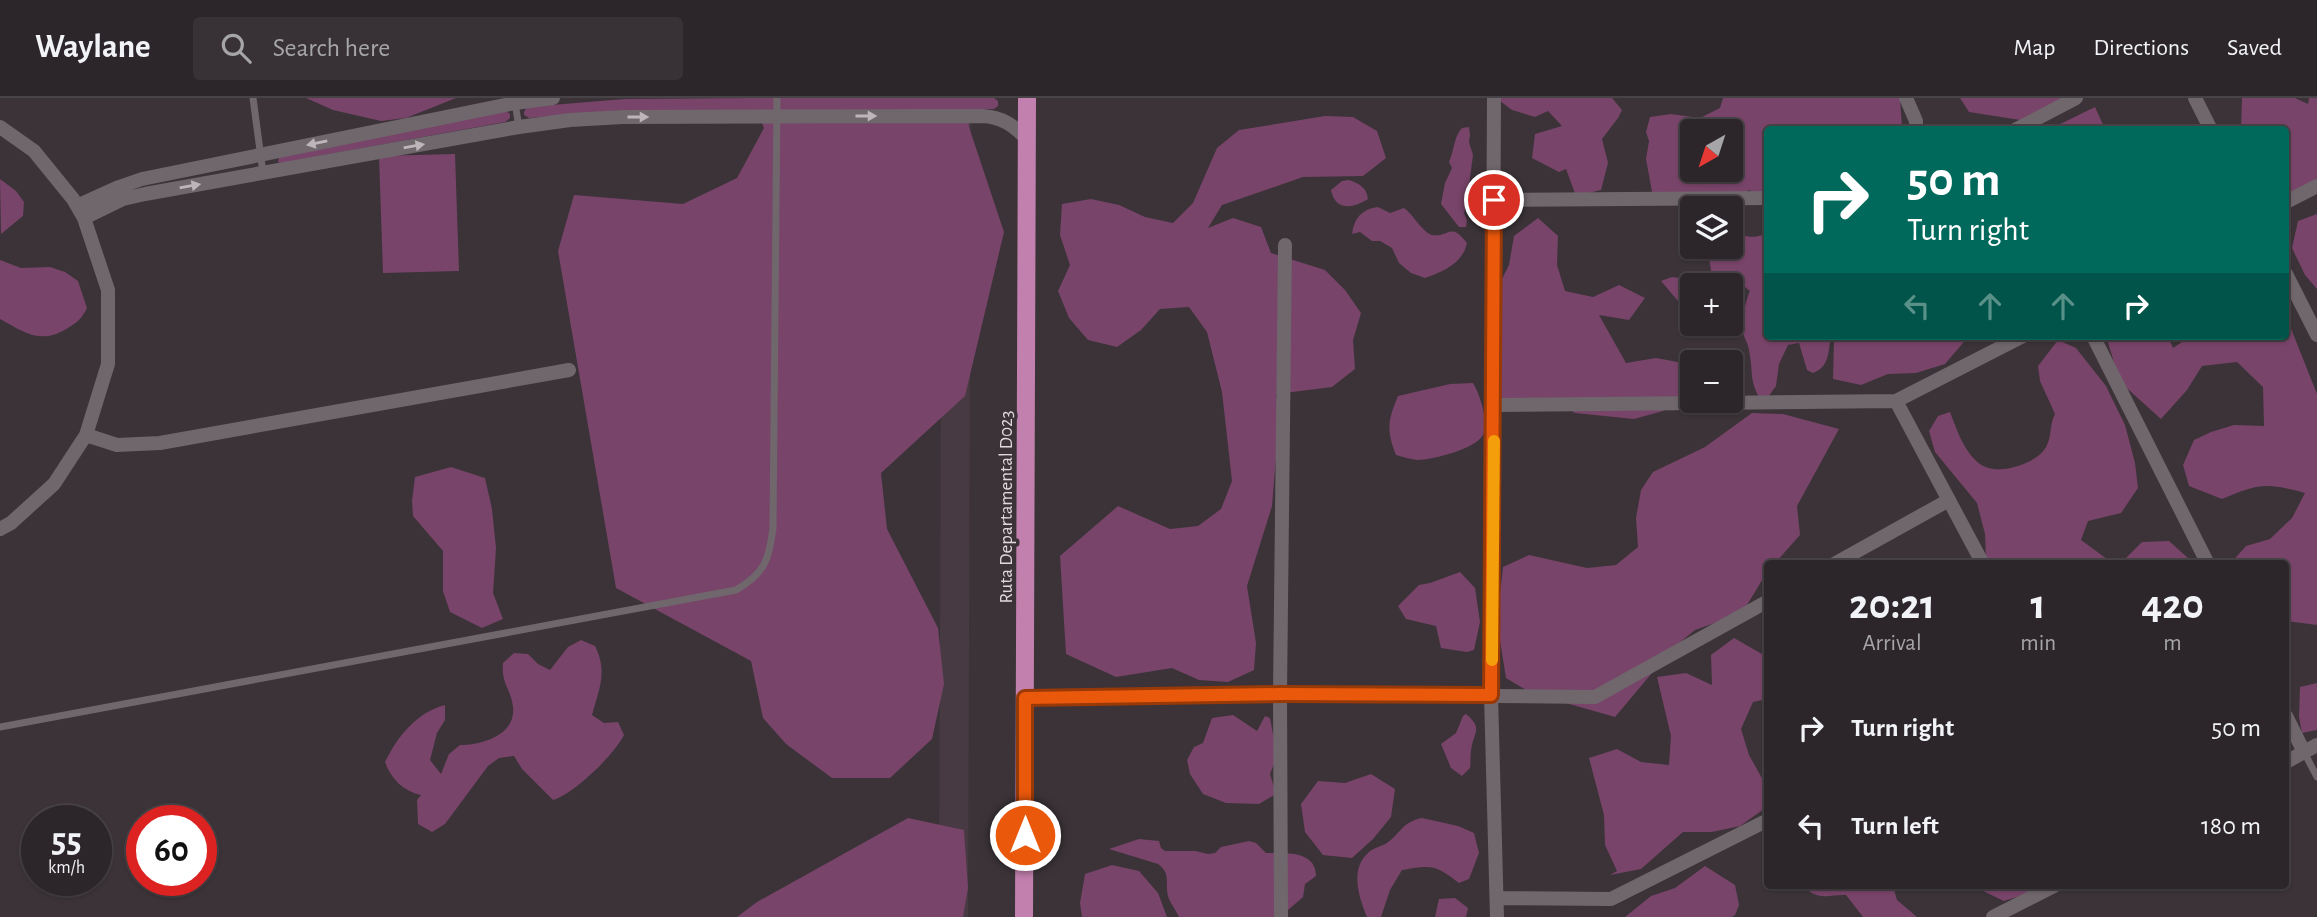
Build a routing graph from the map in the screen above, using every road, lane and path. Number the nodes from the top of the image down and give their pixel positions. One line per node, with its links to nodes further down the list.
1 (253, 98): 17 (lane)
2 (552, 98): 9 (street)
3 (777, 98): 10 (lane)
4 (1027, 98): 16 (main road, Ruta Departamental D023)
5 (1494, 98): 21 (street)
6 (1906, 98): 11 (street)
7 (2076, 98): 12 (street)
8 (2195, 98): 13 (street)
9 (515, 103): 15 (lane); 17 (street, one-way to 17)
10 (778, 117): 15 (street, one-way to 10); 16 (street, one-way to 16); 43 (lane)
11 (1916, 126)
12 (2023, 126)
13 (2209, 126)
14 (0, 127): 23 (street)
15 (519, 127): 18 (street, one-way to 15)
16 (1027, 139): 41 (main road, Ruta Departamental D023)
17 (261, 155): 18 (lane); 23 (street)
18 (263, 173): 23 (street, one-way to 18)
19 (2317, 186): 22 (street)
20 (1764, 198): 21 (street)
21 (1494, 200): 31 (street)
22 (2289, 200)
23 (81, 212): 32 (street)
24 (1285, 246): 39 (street)
25 (2289, 280): 26 (street)
26 (2317, 335)
27 (2015, 340): 30 (street)
28 (2095, 340): 37 (street)
29 (569, 370): 32 (street)
30 (1896, 401): 31 (street); 33 (street)
31 (1494, 405): 40 (street)
32 (86, 435): 34 (street)
33 (1949, 500): 35 (street); 36 (street)
34 (0, 529)
35 (1841, 560)
36 (1981, 560)
37 (2206, 560)
38 (1764, 603): 40 (street)
39 (1280, 694): 40 (street); 41 (street); 51 (street)
40 (1491, 695): 49 (street)
41 (1025, 698): 50 (main road, Ruta Departamental D023)
42 (2289, 720): 44 (street)
43 (0, 727)
44 (2310, 749): 45 (street); 46 (lane)
45 (2289, 760)
46 (2317, 777)
47 (1764, 822): 49 (street)
48 (2048, 889): 53 (street)
49 (1497, 898): 52 (street)
50 (1024, 917)
51 (1281, 917)
52 (1497, 917)
53 (1993, 917)

